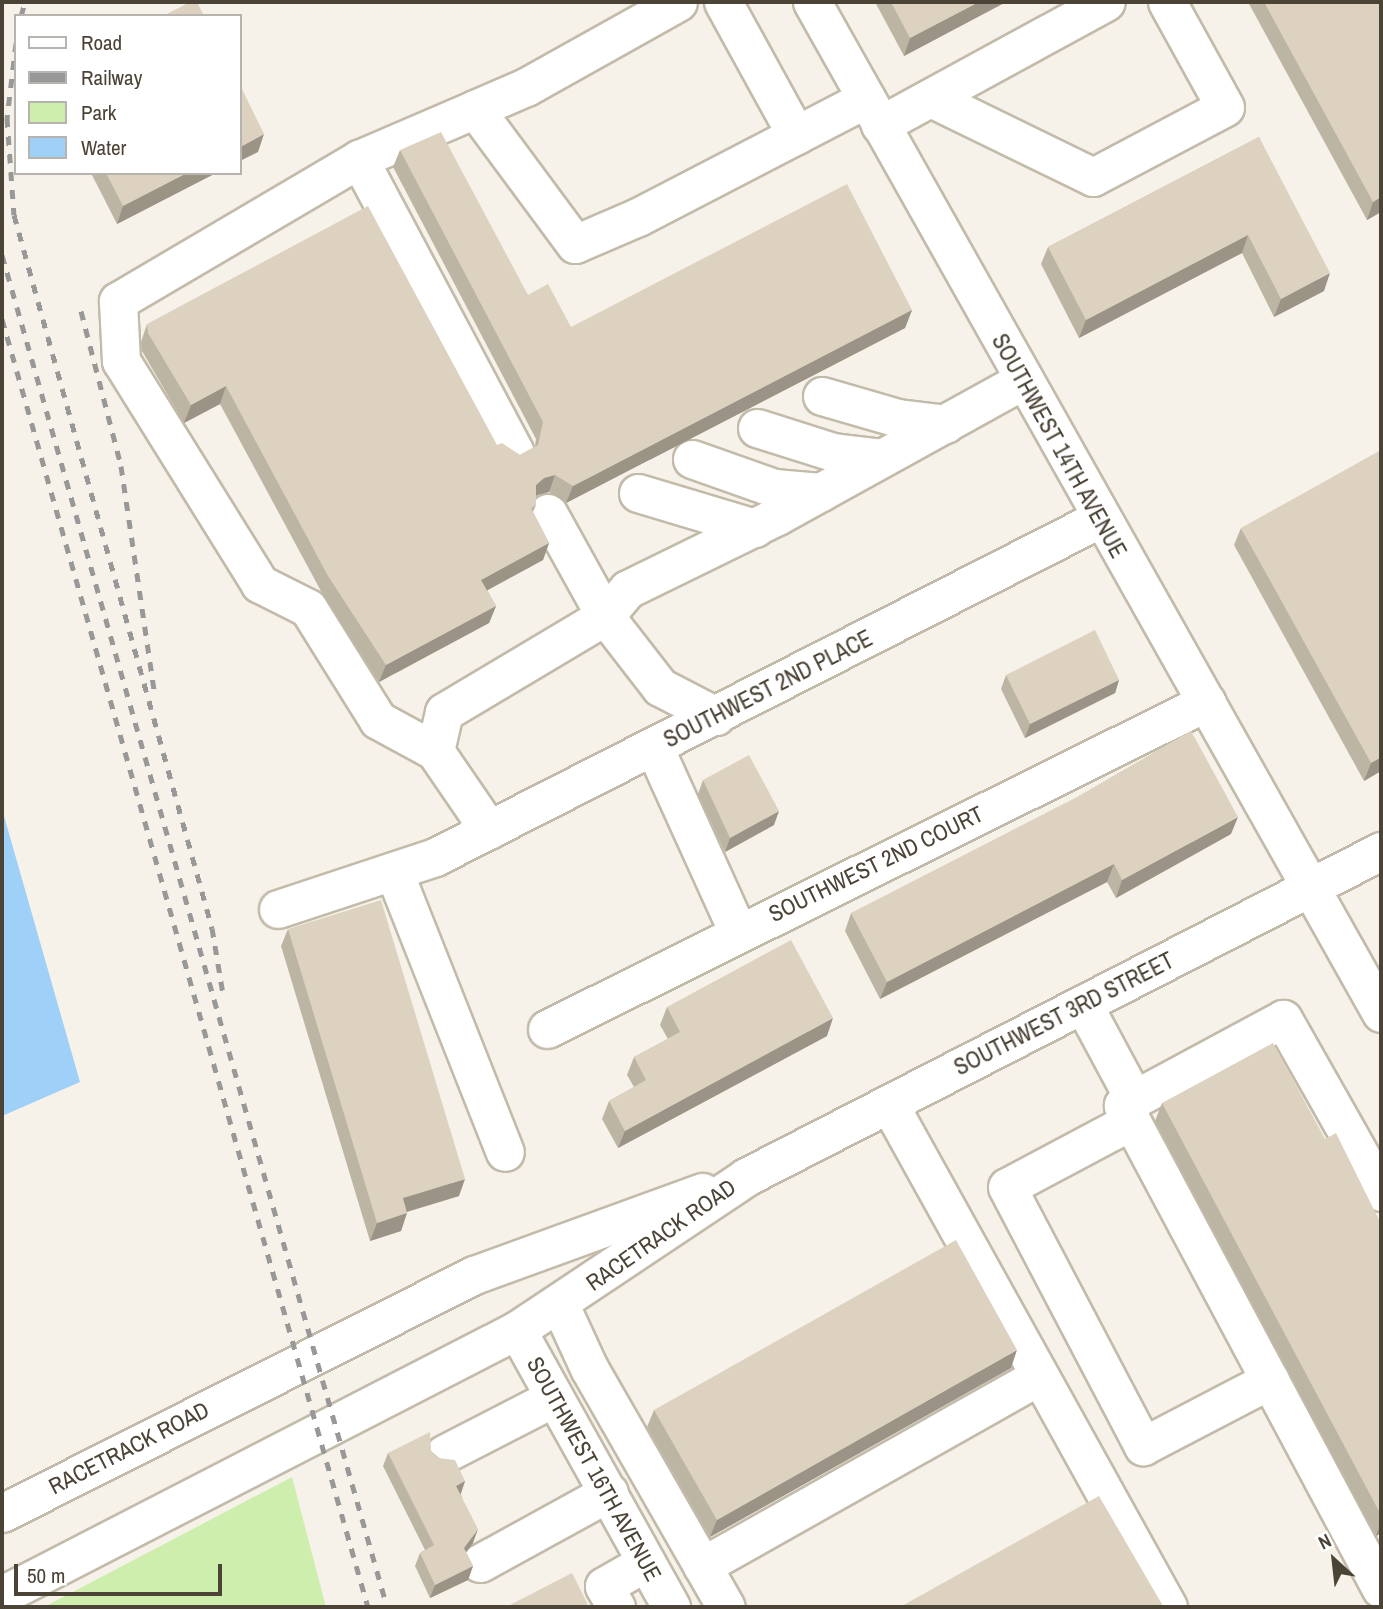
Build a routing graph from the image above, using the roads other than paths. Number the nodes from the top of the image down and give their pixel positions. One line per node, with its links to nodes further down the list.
1 (678, 2): 7 (street)
2 (723, 2): 9 (street)
3 (812, 2): 8 (street, SOUTHWEST 14TH AVENUE)
4 (1106, 2): 6 (street)
5 (1167, 2): 6 (street)
6 (931, 98): 8 (street)
7 (475, 109): 9 (street); 10 (street)
8 (873, 112): 9 (street); 11 (street, SOUTHWEST 14TH AVENUE)
9 (796, 135)
10 (359, 159): 15 (street); 27 (street)
11 (1023, 381): 13 (street); 21 (street, SOUTHWEST 14TH AVENUE)
12 (822, 396): 13 (street)
13 (946, 424): 16 (street)
14 (757, 428): 16 (street)
15 (514, 451)
16 (882, 458): 18 (street)
17 (692, 459): 18 (street)
18 (821, 492): 22 (street)
19 (638, 493): 22 (street)
20 (548, 513): 23 (street)
21 (1099, 519): 24 (street, SOUTHWEST 14TH AVENUE); 25 (street, SOUTHWEST 2ND PLACE)
22 (754, 528): 23 (street)
23 (605, 617): 25 (street); 27 (street)
24 (1206, 702): 31 (street, SOUTHWEST 14TH AVENUE); 33 (street, SOUTHWEST 2ND COURT)
25 (716, 716): 26 (street, SOUTHWEST 2ND PLACE)
26 (654, 747): 28 (street, SOUTHWEST 2ND PLACE); 33 (street)
27 (435, 751): 28 (street)
28 (489, 830): 30 (street, SOUTHWEST 2ND PLACE)
29 (1381, 851): 31 (street, SOUTHWEST 3RD STREET)
30 (394, 872): 32 (street, SOUTHWEST 2ND PLACE); 39 (street)
31 (1313, 886): 34 (street, SOUTHWEST 3RD STREET); 35 (street, SOUTHWEST 14TH AVENUE)
32 (278, 909)
33 (738, 932): 36 (street, SOUTHWEST 2ND COURT)
34 (1083, 1004): 37 (street, SOUTHWEST 3RD STREET); 38 (street)
35 (1381, 1013)
36 (547, 1029)
37 (889, 1104): 40 (street, SOUTHWEST 3RD STREET); 44 (street)
38 (1133, 1110): 41 (street); 45 (street); 45 (street)
39 (505, 1152)
40 (746, 1177): 42 (street, RACETRACK ROAD); 49 (street, RACETRACK ROAD)
41 (1381, 1192)
42 (560, 1305): 43 (street, RACETRACK ROAD); 52 (street)
43 (517, 1330): 46 (street, SOUTHWEST 16TH AVENUE); 54 (street, RACETRACK ROAD)
44 (1037, 1377): 52 (street); 58 (street)
45 (1270, 1380): 53 (street)
46 (553, 1398): 47 (street); 48 (street, SOUTHWEST 16TH AVENUE)
47 (444, 1454)
48 (609, 1492): 50 (street, SOUTHWEST 16TH AVENUE); 51 (street)
49 (2, 1513)
50 (646, 1562): 55 (street); 56 (street, SOUTHWEST 16TH AVENUE)
51 (480, 1563)
52 (702, 1566): 57 (street)
53 (1381, 1589)
54 (2, 1595)
55 (616, 1607)
56 (671, 1607)
57 (726, 1607)
58 (1168, 1607)

